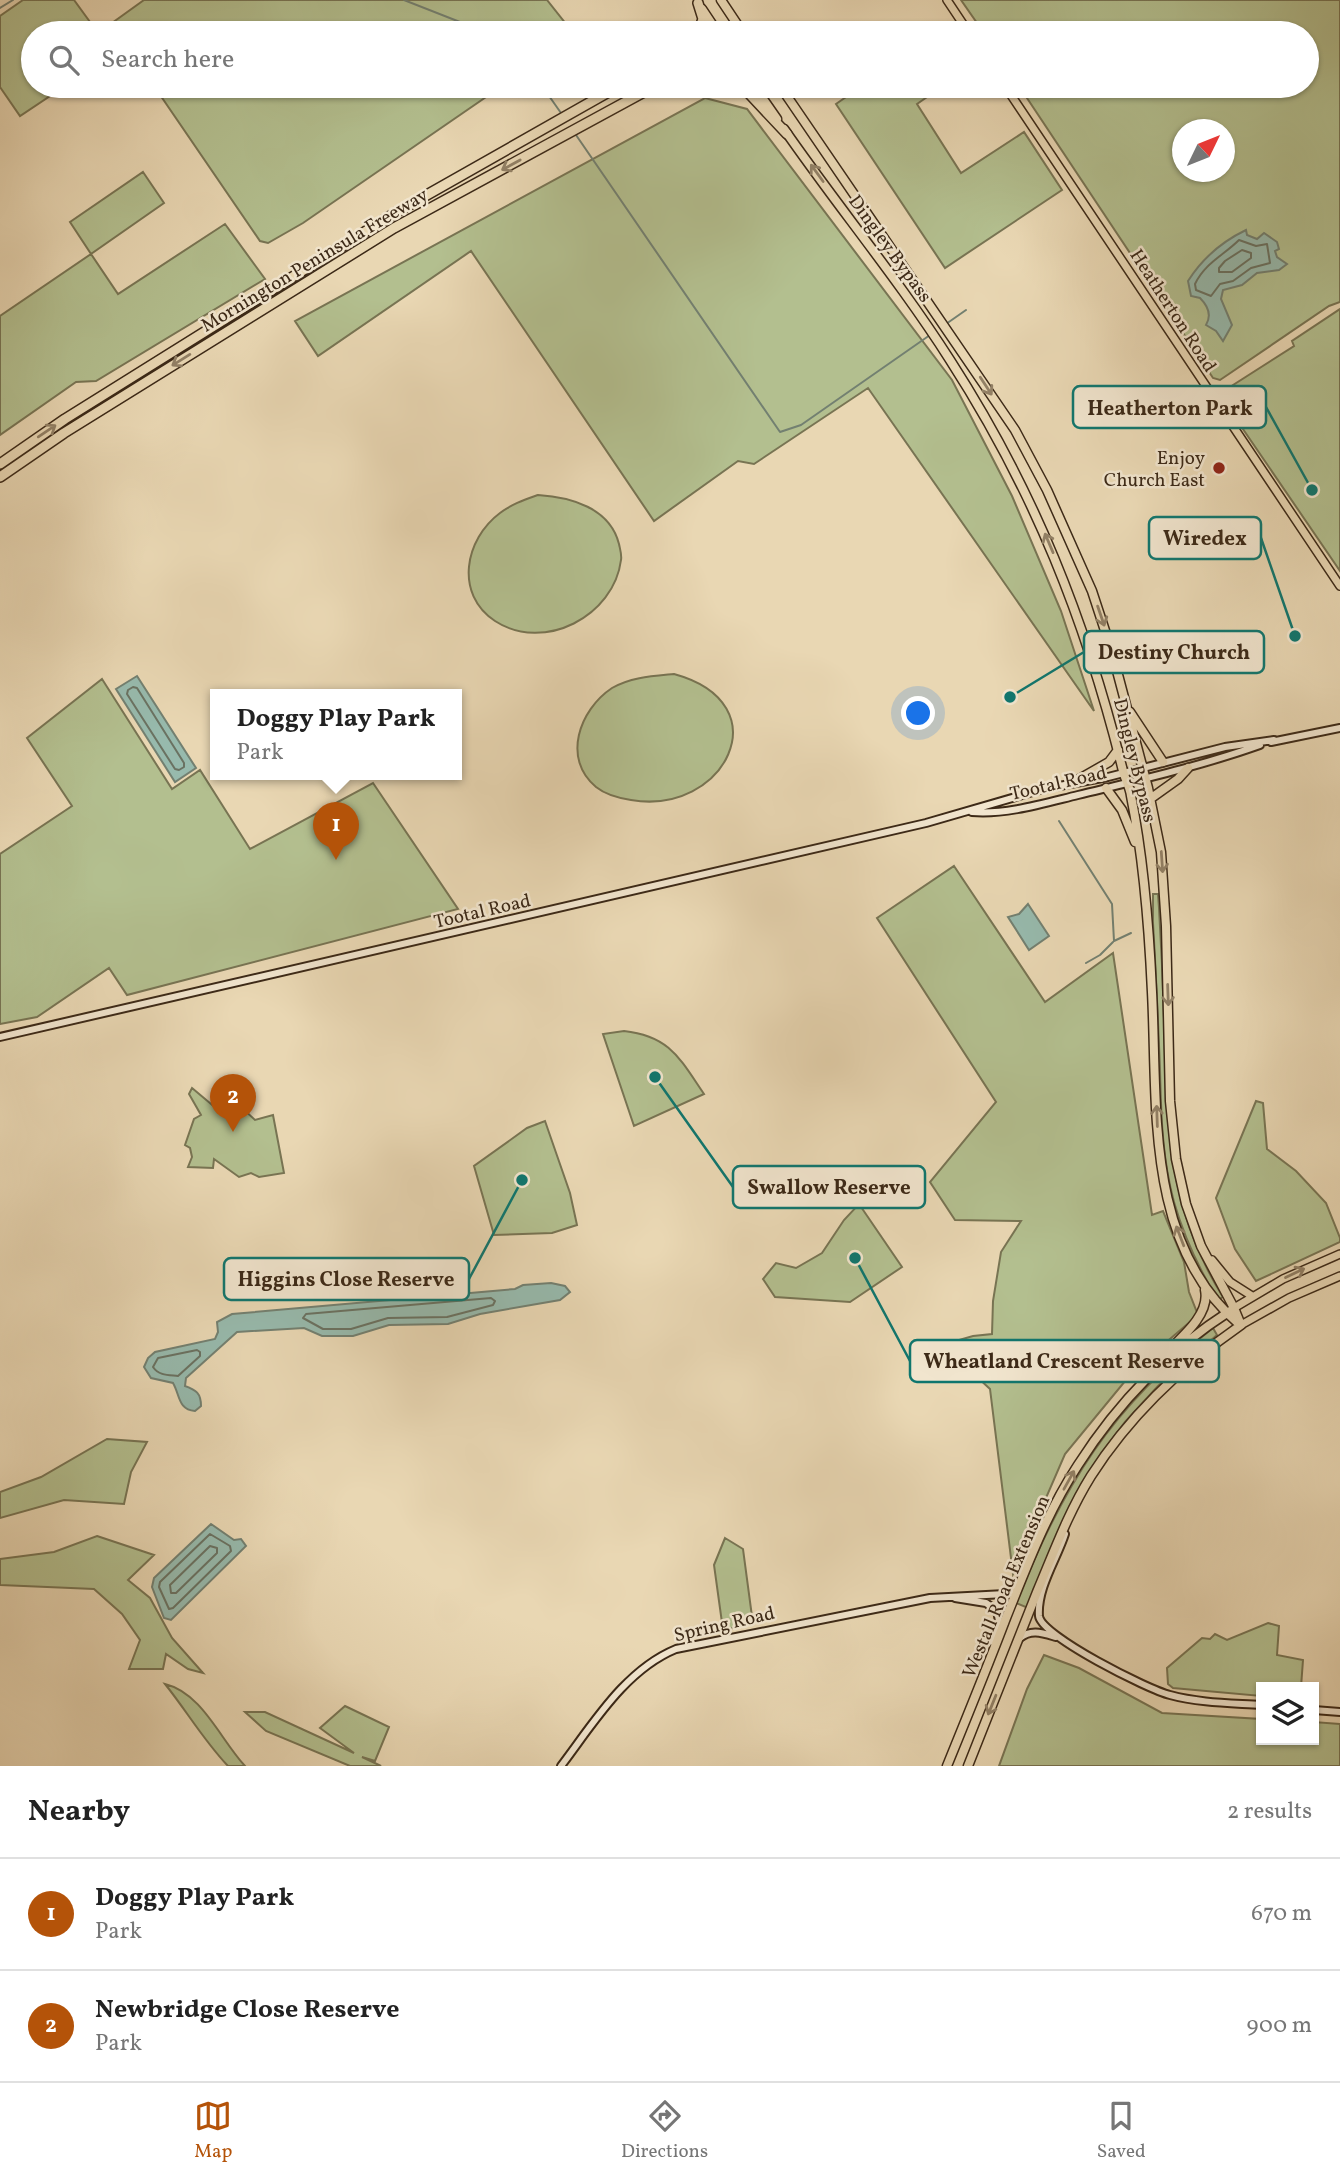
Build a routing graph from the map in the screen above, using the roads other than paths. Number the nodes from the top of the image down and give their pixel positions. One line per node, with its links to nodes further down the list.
1 (721, 0): 6 (highway)
2 (947, 0): 7 (main road)
3 (697, 1): 4 (highway); 5 (highway)
4 (702, 21)
5 (710, 21)
6 (734, 21)
7 (961, 21)
8 (599, 98): 15 (highway, Mornington Peninsula Freeway, one-way to 8)
9 (633, 98): 16 (highway, Mornington Peninsula Freeway, one-way to 16)
10 (754, 98): 14 (highway)
11 (762, 98): 14 (highway, Dingley Bypass)
12 (788, 98): 18 (highway, Dingley Bypass, one-way to 18)
13 (1012, 98): 17 (main road, Heatherton Road)
14 (787, 134): 21 (highway, Dingley Bypass, one-way to 14)
15 (0, 464)
16 (0, 477)
17 (1340, 586)
18 (1126, 707): 22 (highway); 23 (highway, Dingley Bypass)
19 (1340, 728): 20 (main road, Tootal Road)
20 (1274, 740): 22 (main road, Tootal Road); 24 (main road, Tootal Road)
21 (1118, 750): 25 (highway, Dingley Bypass); 27 (highway)
22 (1163, 762): 23 (main road, Tootal Road)
23 (1141, 768): 25 (main road, Tootal Road); 26 (highway, Dingley Bypass)
24 (1188, 768): 26 (main road, Tootal Road); 30 (highway)
25 (1123, 774): 27 (main road, Tootal Road); 28 (highway, Dingley Bypass)
26 (1144, 778): 28 (main road, Tootal Road); 30 (highway, Dingley Bypass)
27 (1074, 782): 31 (main road, Tootal Road)
28 (1127, 782): 29 (main road, Tootal Road); 32 (highway, Dingley Bypass)
29 (1106, 788): 31 (main road, Tootal Road); 32 (highway)
30 (1150, 799): 34 (highway, Dingley Bypass, one-way to 34)
31 (970, 812): 33 (main road, Tootal Road)
32 (1142, 862): 37 (highway, Dingley Bypass, one-way to 32)
33 (0, 1037)
34 (1201, 1246): 38 (main road); 39 (highway, Dingley Bypass)
35 (1340, 1254): 38 (main road, Westall Road Extension, one-way to 35)
36 (1340, 1276): 41 (main road, Westall Road Extension)
37 (1203, 1286): 40 (highway, Dingley Bypass); 42 (highway)
38 (1252, 1296): 39 (main road, Westall Road Extension)
39 (1234, 1308): 40 (highway, Westall Road Extension); 41 (highway, Dingley Bypass)
40 (1226, 1313): 41 (highway, Dingley Bypass); 42 (highway, Westall Road Extension)
41 (1241, 1325): 43 (highway, Westall Road Extension)
42 (1136, 1390): 44 (highway, Westall Road Extension, one-way to 42)
43 (1069, 1516): 46 (main road); 47 (highway, Westall Road Extension)
44 (1019, 1586): 45 (main road, Spring Road); 48 (highway, Westall Road Extension)
45 (943, 1597): 48 (main road, Spring Road); 52 (main road, Spring Road)
46 (1057, 1637): 47 (main road); 49 (main road)
47 (1018, 1640): 54 (highway, Westall Road Extension, one-way to 54)
48 (980, 1684): 53 (highway, Westall Road Extension)
49 (1256, 1704)
50 (1319, 1710): 51 (main road)
51 (1340, 1712)
52 (561, 1766)
53 (947, 1766)
54 (968, 1766)

